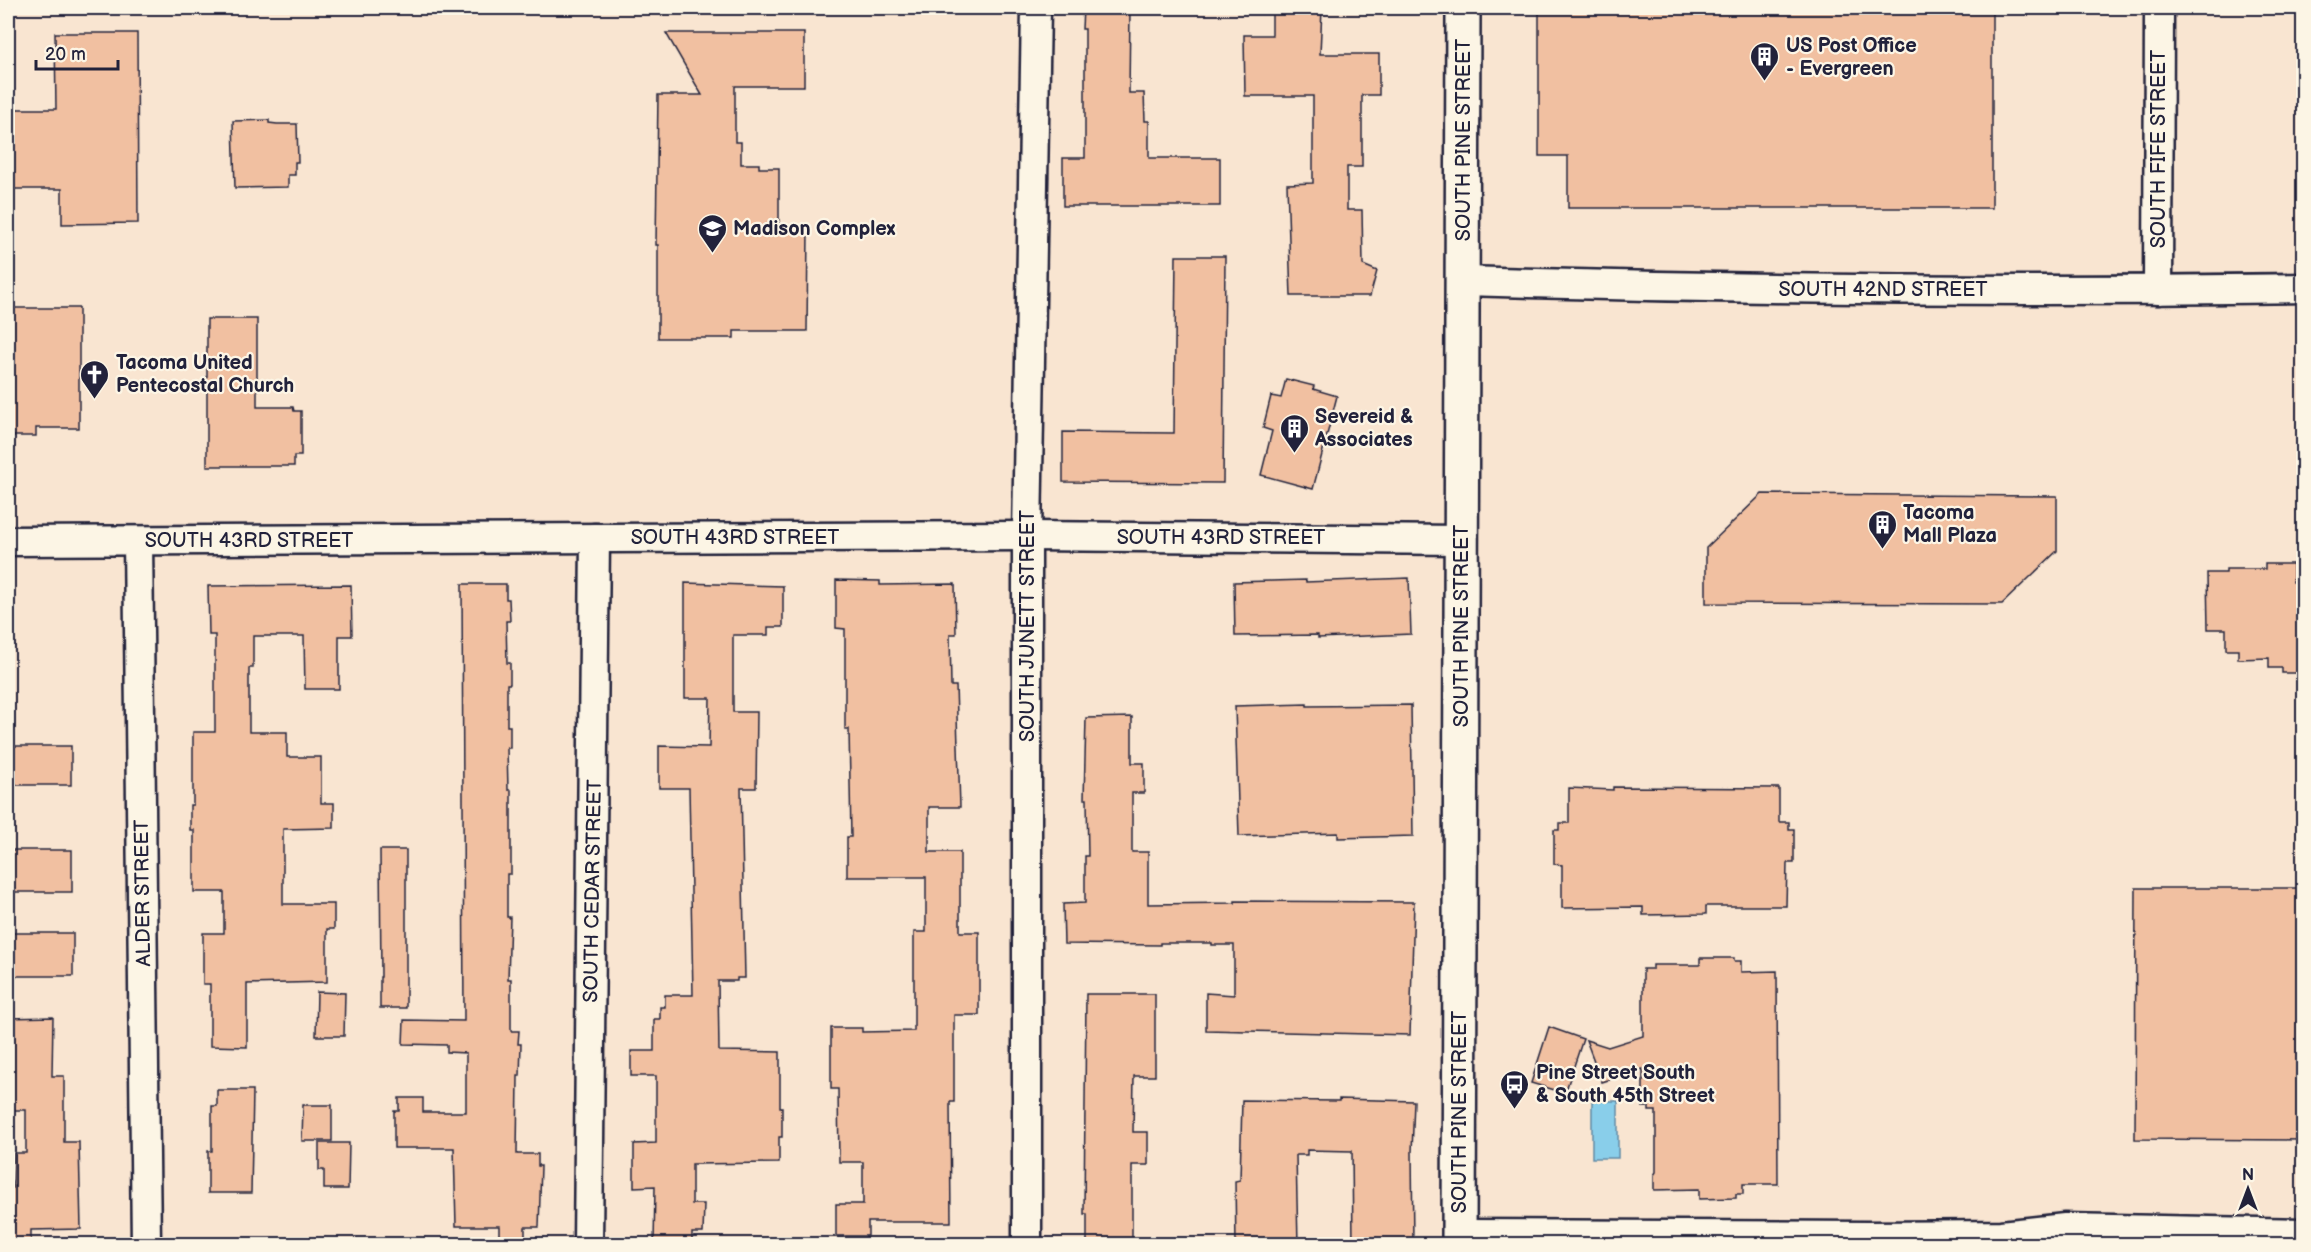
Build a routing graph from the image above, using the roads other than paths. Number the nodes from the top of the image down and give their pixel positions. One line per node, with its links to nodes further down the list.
1 (1036, 8): 7 (street, SOUTH JUNETT STREET)
2 (1463, 8): 4 (main road, SOUTH PINE STREET)
3 (2158, 8): 6 (street, SOUTH FIFE STREET)
4 (1464, 281): 6 (street, SOUTH 42ND STREET); 9 (main road, SOUTH PINE STREET)
5 (2304, 288): 6 (street, SOUTH 42ND STREET)
6 (2158, 290)
7 (1027, 536): 8 (street, SOUTH 43RD STREET); 9 (street, SOUTH 43RD STREET); 16 (street, SOUTH JUNETT STREET)
8 (595, 538): 11 (street, SOUTH 43RD STREET); 15 (street, SOUTH CEDAR STREET)
9 (1462, 540): 13 (main road, SOUTH PINE STREET)
10 (8, 541): 11 (street, SOUTH 43RD STREET)
11 (138, 541): 14 (street, ALDER STREET)
12 (2304, 1233): 13 (street)
13 (1459, 1239)
14 (146, 1245)
15 (588, 1245)
16 (1027, 1245)

